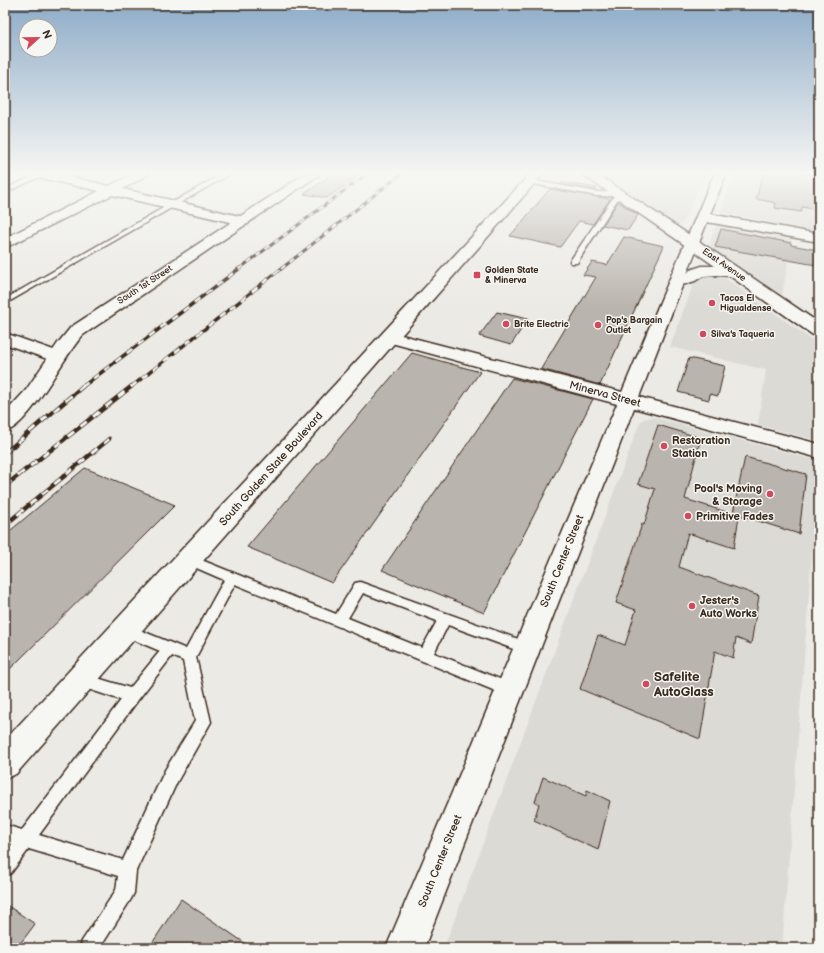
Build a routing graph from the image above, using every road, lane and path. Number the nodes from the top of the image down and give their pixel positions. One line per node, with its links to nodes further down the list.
1 (55, 218): 13 (street)
2 (151, 218): 17 (lane)
3 (232, 218): 10 (street)
4 (247, 218): 10 (street, South 1st Street)
5 (497, 218): 19 (street, South Golden State Boulevard)
6 (602, 218): 14 (lane)
7 (655, 218): 12 (street, East Avenue)
8 (702, 218): 12 (street, South Center Street)
9 (711, 218): 11 (street)
10 (243, 221): 21 (street, South 1st Street)
11 (819, 238)
12 (692, 243): 15 (street, East Avenue); 16 (street, South Center Street)
13 (5, 244)
14 (574, 261)
15 (734, 272): 16 (street); 18 (street, East Avenue)
16 (676, 282): 22 (street, South Center Street)
17 (5, 302)
18 (819, 331)
19 (390, 337): 22 (street, Minerva Street); 25 (street, South Golden State Boulevard)
20 (5, 338): 21 (street)
21 (56, 357): 23 (street, South 1st Street)
22 (628, 400): 24 (street, Minerva Street); 30 (street, South Center Street)
23 (5, 425)
24 (819, 451)
25 (188, 560): 26 (lane); 29 (street, South Golden State Boulevard)
26 (232, 577): 28 (lane); 33 (lane)
27 (444, 618): 28 (lane); 30 (lane); 32 (lane)
28 (340, 621): 32 (lane)
29 (125, 630): 31 (lane); 34 (street, South Golden State Boulevard)
30 (527, 648): 35 (street, South Center Street)
31 (170, 649): 33 (lane); 36 (lane)
32 (425, 656): 35 (lane)
33 (189, 657): 41 (lane)
34 (81, 679): 36 (lane); 37 (street, South Golden State Boulevard)
35 (510, 690): 43 (street, South Center Street)
36 (133, 695): 39 (lane)
37 (5, 763)
38 (5, 833): 39 (lane)
39 (25, 839): 40 (lane); 41 (lane)
40 (5, 867)
41 (127, 870): 42 (lane)
42 (89, 948)
43 (405, 948)

